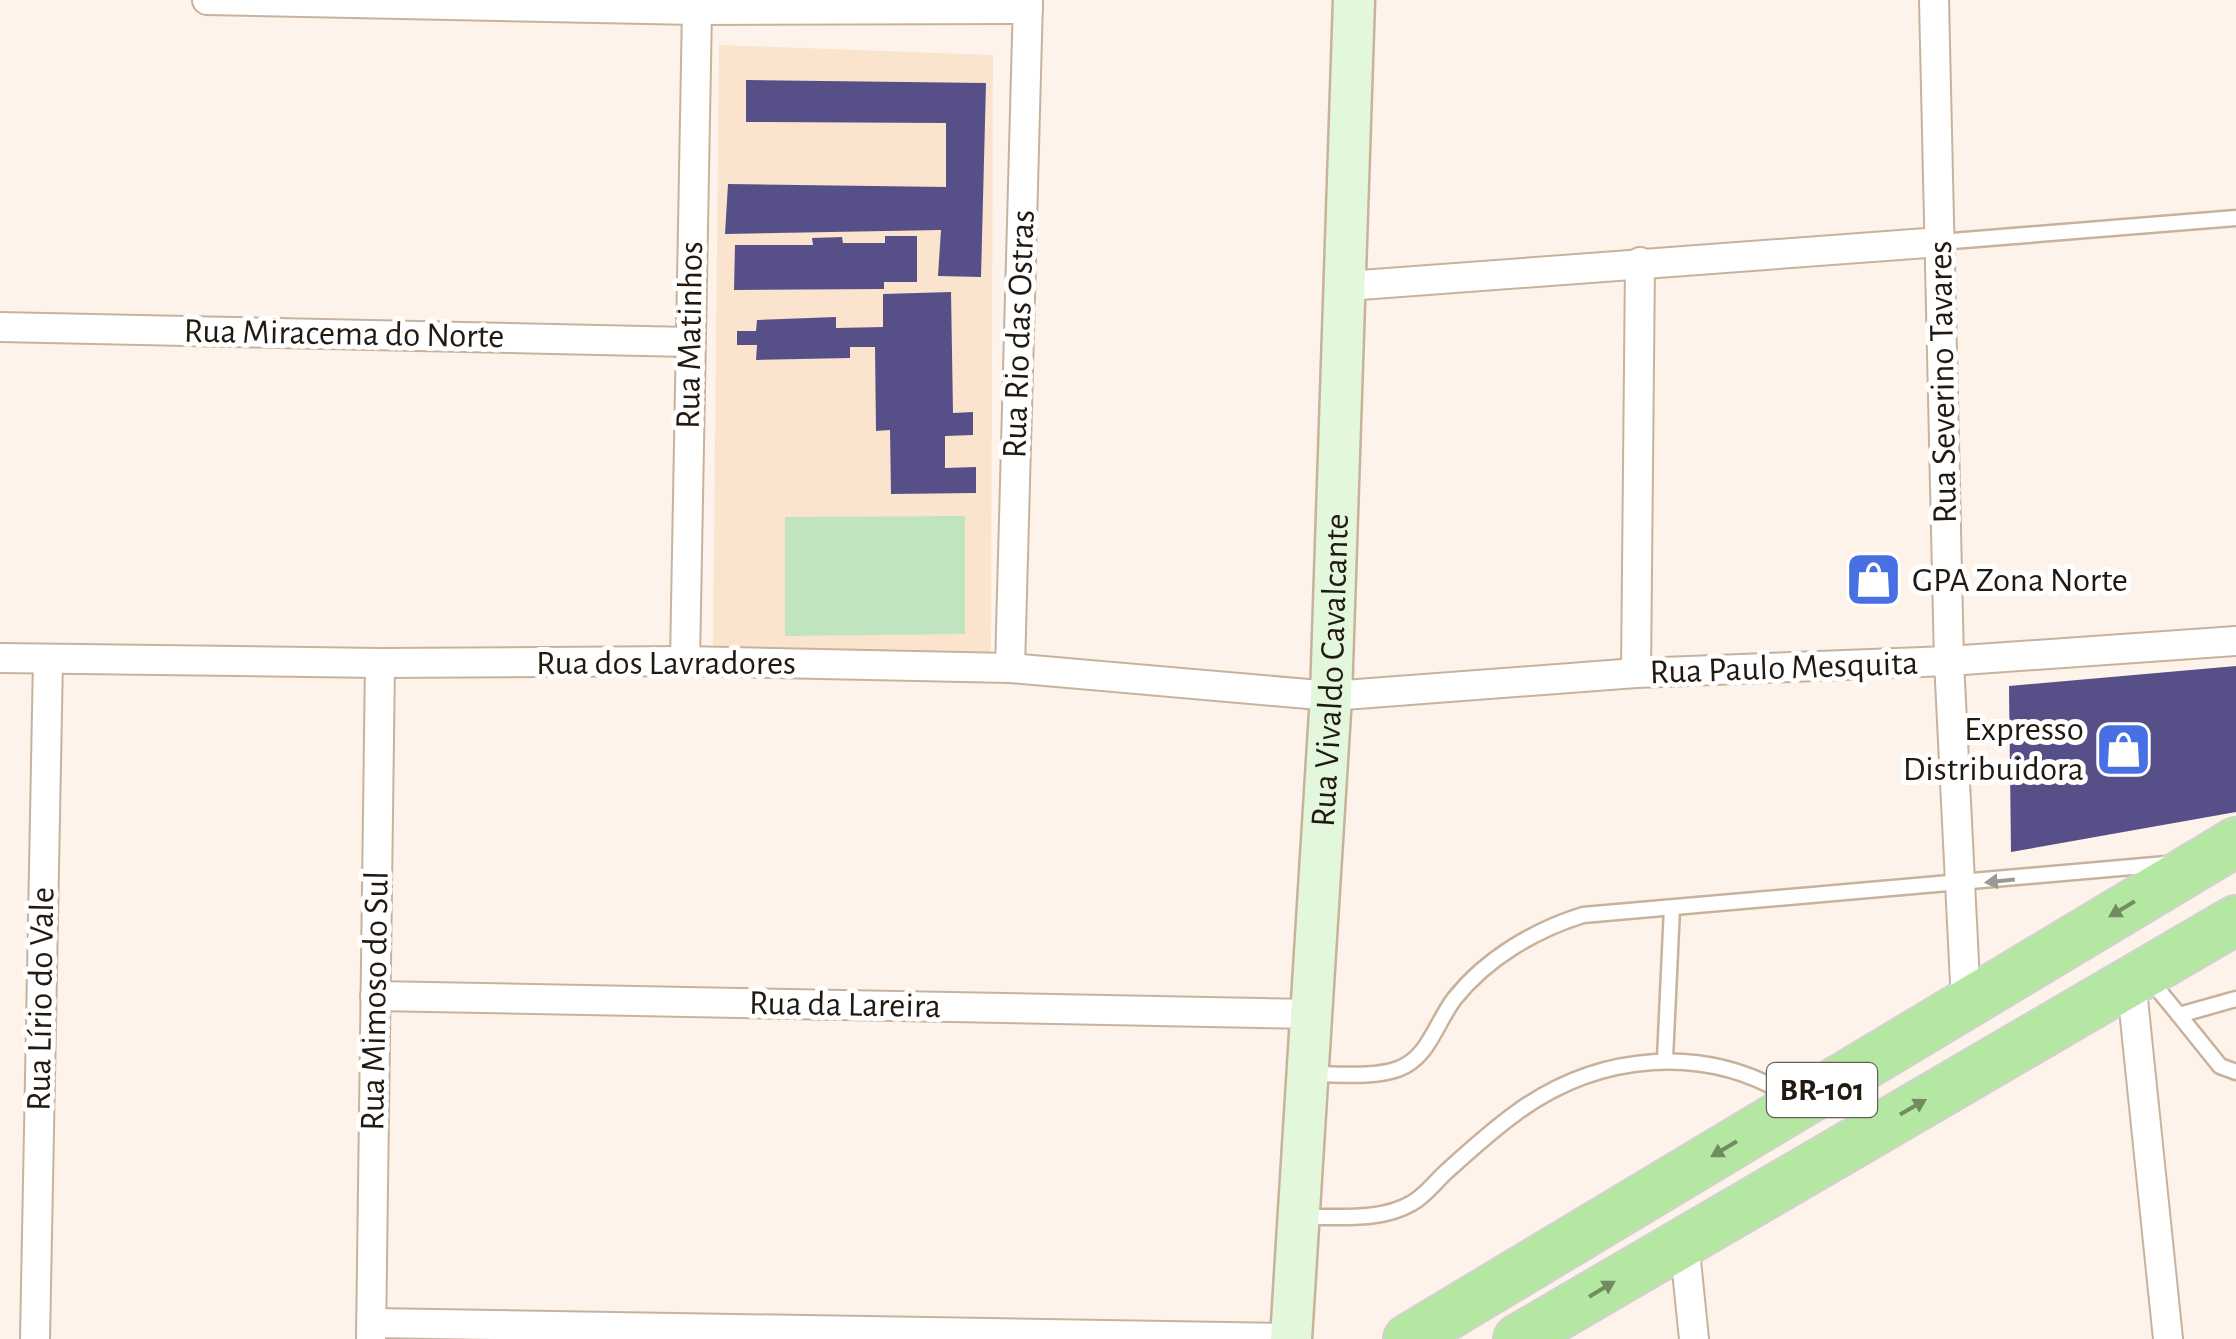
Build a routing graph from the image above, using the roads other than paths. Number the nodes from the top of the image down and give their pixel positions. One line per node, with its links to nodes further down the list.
1 (207, 0): 5 (street)
2 (1354, 0): 9 (main road, Rua Vivaldo Cavalcante)
3 (1934, 0): 7 (street, Rua Severino Tavares)
4 (1028, 5): 5 (street); 18 (street, Rua Rio das Ostras)
5 (697, 10): 11 (street, Rua Matinhos)
6 (2236, 218): 7 (lane)
7 (1940, 242): 8 (street); 16 (street, Rua Severino Tavares)
8 (1640, 262): 9 (street); 19 (street)
9 (1347, 286): 20 (main road, Rua Vivaldo Cavalcante)
10 (0, 327): 11 (street, Rua Miracema do Norte)
11 (689, 342): 15 (street, Rua Matinhos)
12 (2236, 641): 16 (street, Rua Paulo Mesquita)
13 (0, 658): 14 (street, Rua dos Lavradores)
14 (48, 658): 17 (street, Rua dos Lavradores); 38 (street, Rua Lírio do Vale)
15 (685, 660): 17 (street, Rua dos Lavradores); 18 (street, Rua dos Lavradores)
16 (1949, 661): 19 (street, Rua Paulo Mesquita); 22 (street, Rua Severino Tavares)
17 (380, 663): 26 (street, Rua Mimoso do Sul)
18 (1010, 668): 20 (street, Rua dos Lavradores)
19 (1636, 673): 20 (street, Rua Paulo Mesquita)
20 (1331, 696): 29 (main road, Rua Vivaldo Cavalcante)
21 (2219, 852): 22 (lane, one-way to 22); 28 (highway, BR-101, one-way to 28)
22 (1961, 885): 23 (lane); 28 (street, Rua Severino Tavares)
23 (1672, 908): 31 (lane); 33 (lane)
24 (2236, 920): 25 (highway, BR-101)
25 (2138, 976): 30 (lane); 36 (highway, BR-101, one-way to 25); 43 (street)
26 (375, 996): 29 (street, Rua da Lareira); 37 (street, Rua Mimoso do Sul)
27 (2236, 998): 30 (lane)
28 (1966, 1003): 34 (highway, BR-101)
29 (1314, 1014): 33 (main road, Rua Vivaldo Cavalcante)
30 (2178, 1015): 32 (lane)
31 (1665, 1060): 34 (lane); 35 (lane)
32 (2236, 1072)
33 (1310, 1074): 35 (main road, Rua Vivaldo Cavalcante)
34 (1801, 1103): 40 (highway, BR-101, one-way to 40)
35 (1300, 1216): 39 (main road, Rua Vivaldo Cavalcante)
36 (1684, 1241): 41 (highway, BR-101, one-way to 36); 42 (street)
37 (371, 1331): 39 (street)
38 (35, 1339)
39 (1291, 1339)
40 (1408, 1339)
41 (1518, 1339)
42 (1694, 1339)
43 (2168, 1339)

